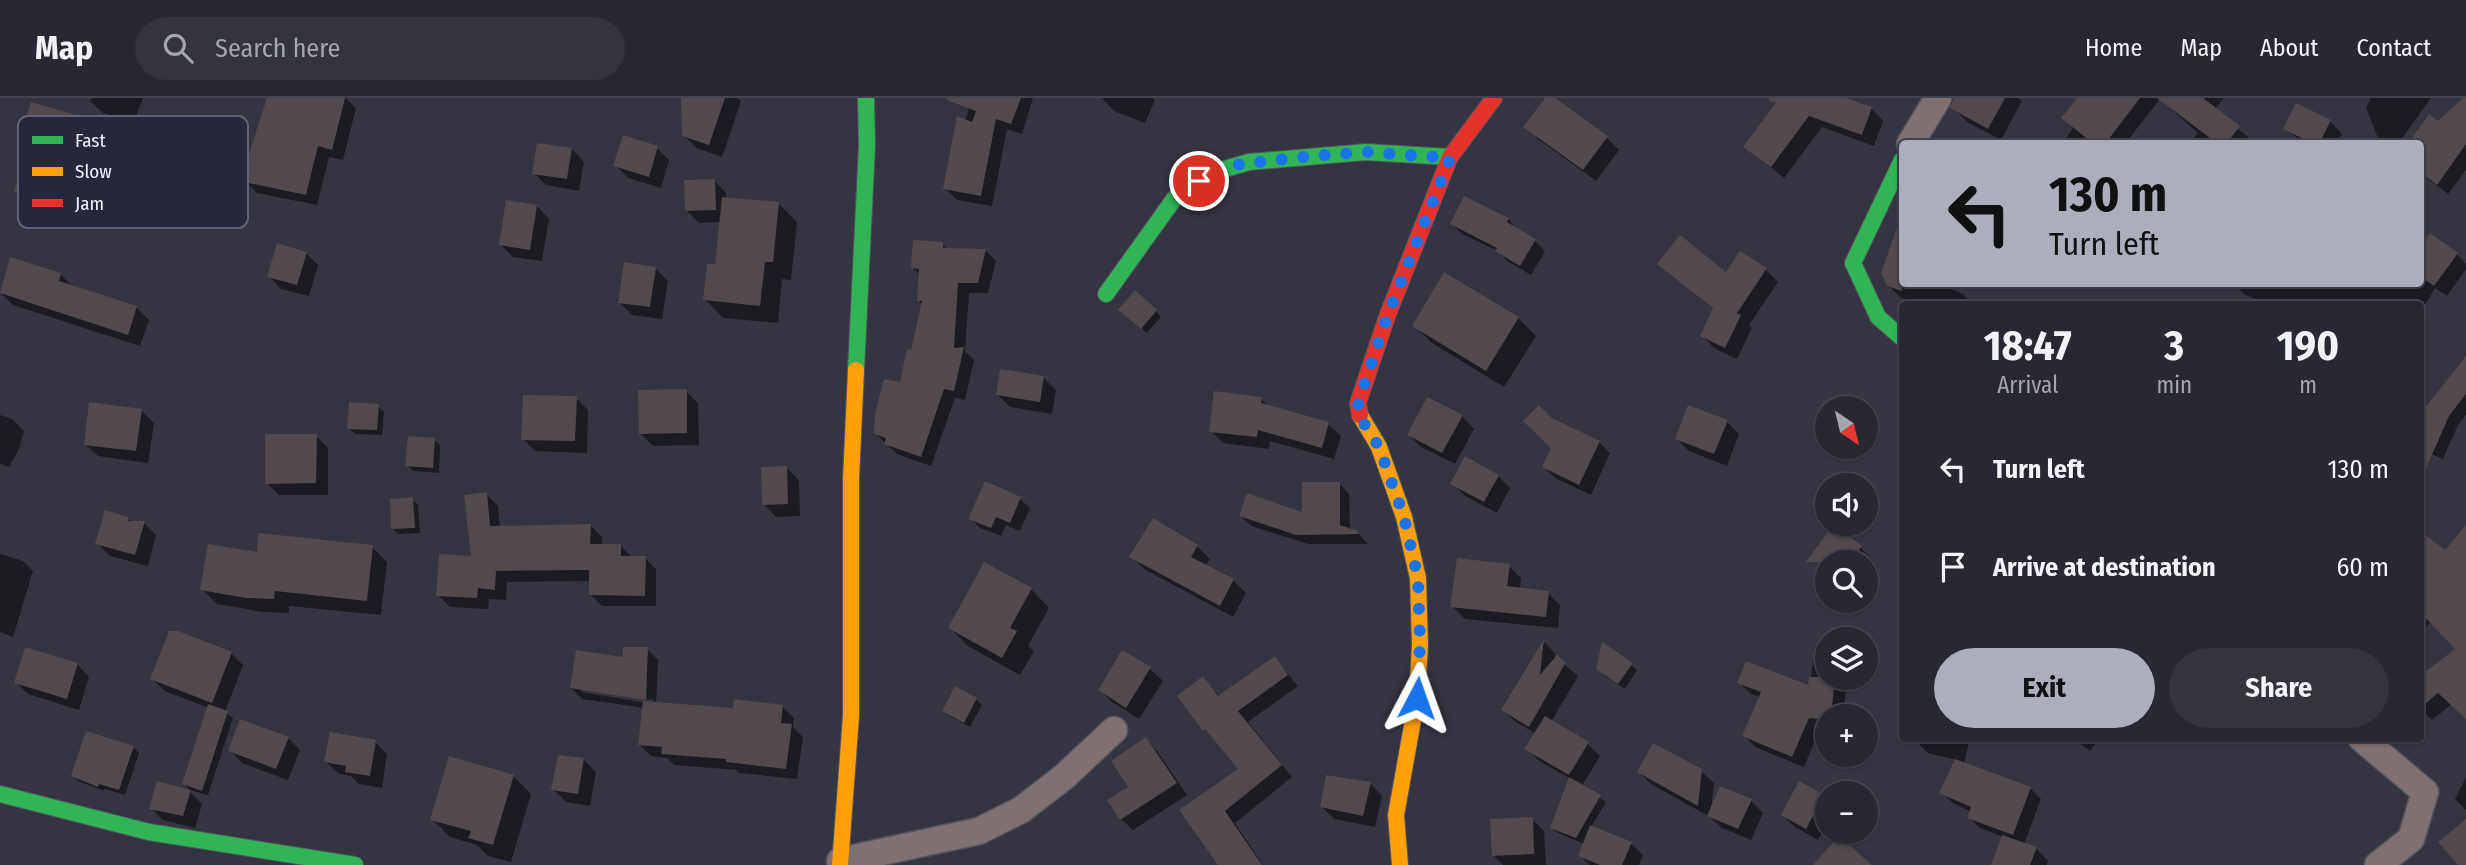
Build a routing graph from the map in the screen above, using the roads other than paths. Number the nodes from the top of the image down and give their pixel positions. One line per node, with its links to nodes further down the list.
1 (866, 98): 12 (street)
2 (1494, 98): 5 (street)
3 (1937, 98): 4 (street)
4 (1912, 140)
5 (1450, 158): 7 (street); 14 (street)
6 (1899, 166): 8 (street)
7 (1106, 293)
8 (1899, 335)
9 (1114, 730): 12 (street)
10 (2366, 742): 15 (street)
11 (0, 794): 13 (street)
12 (840, 863)
13 (355, 865)
14 (1400, 865)
15 (2378, 865)

